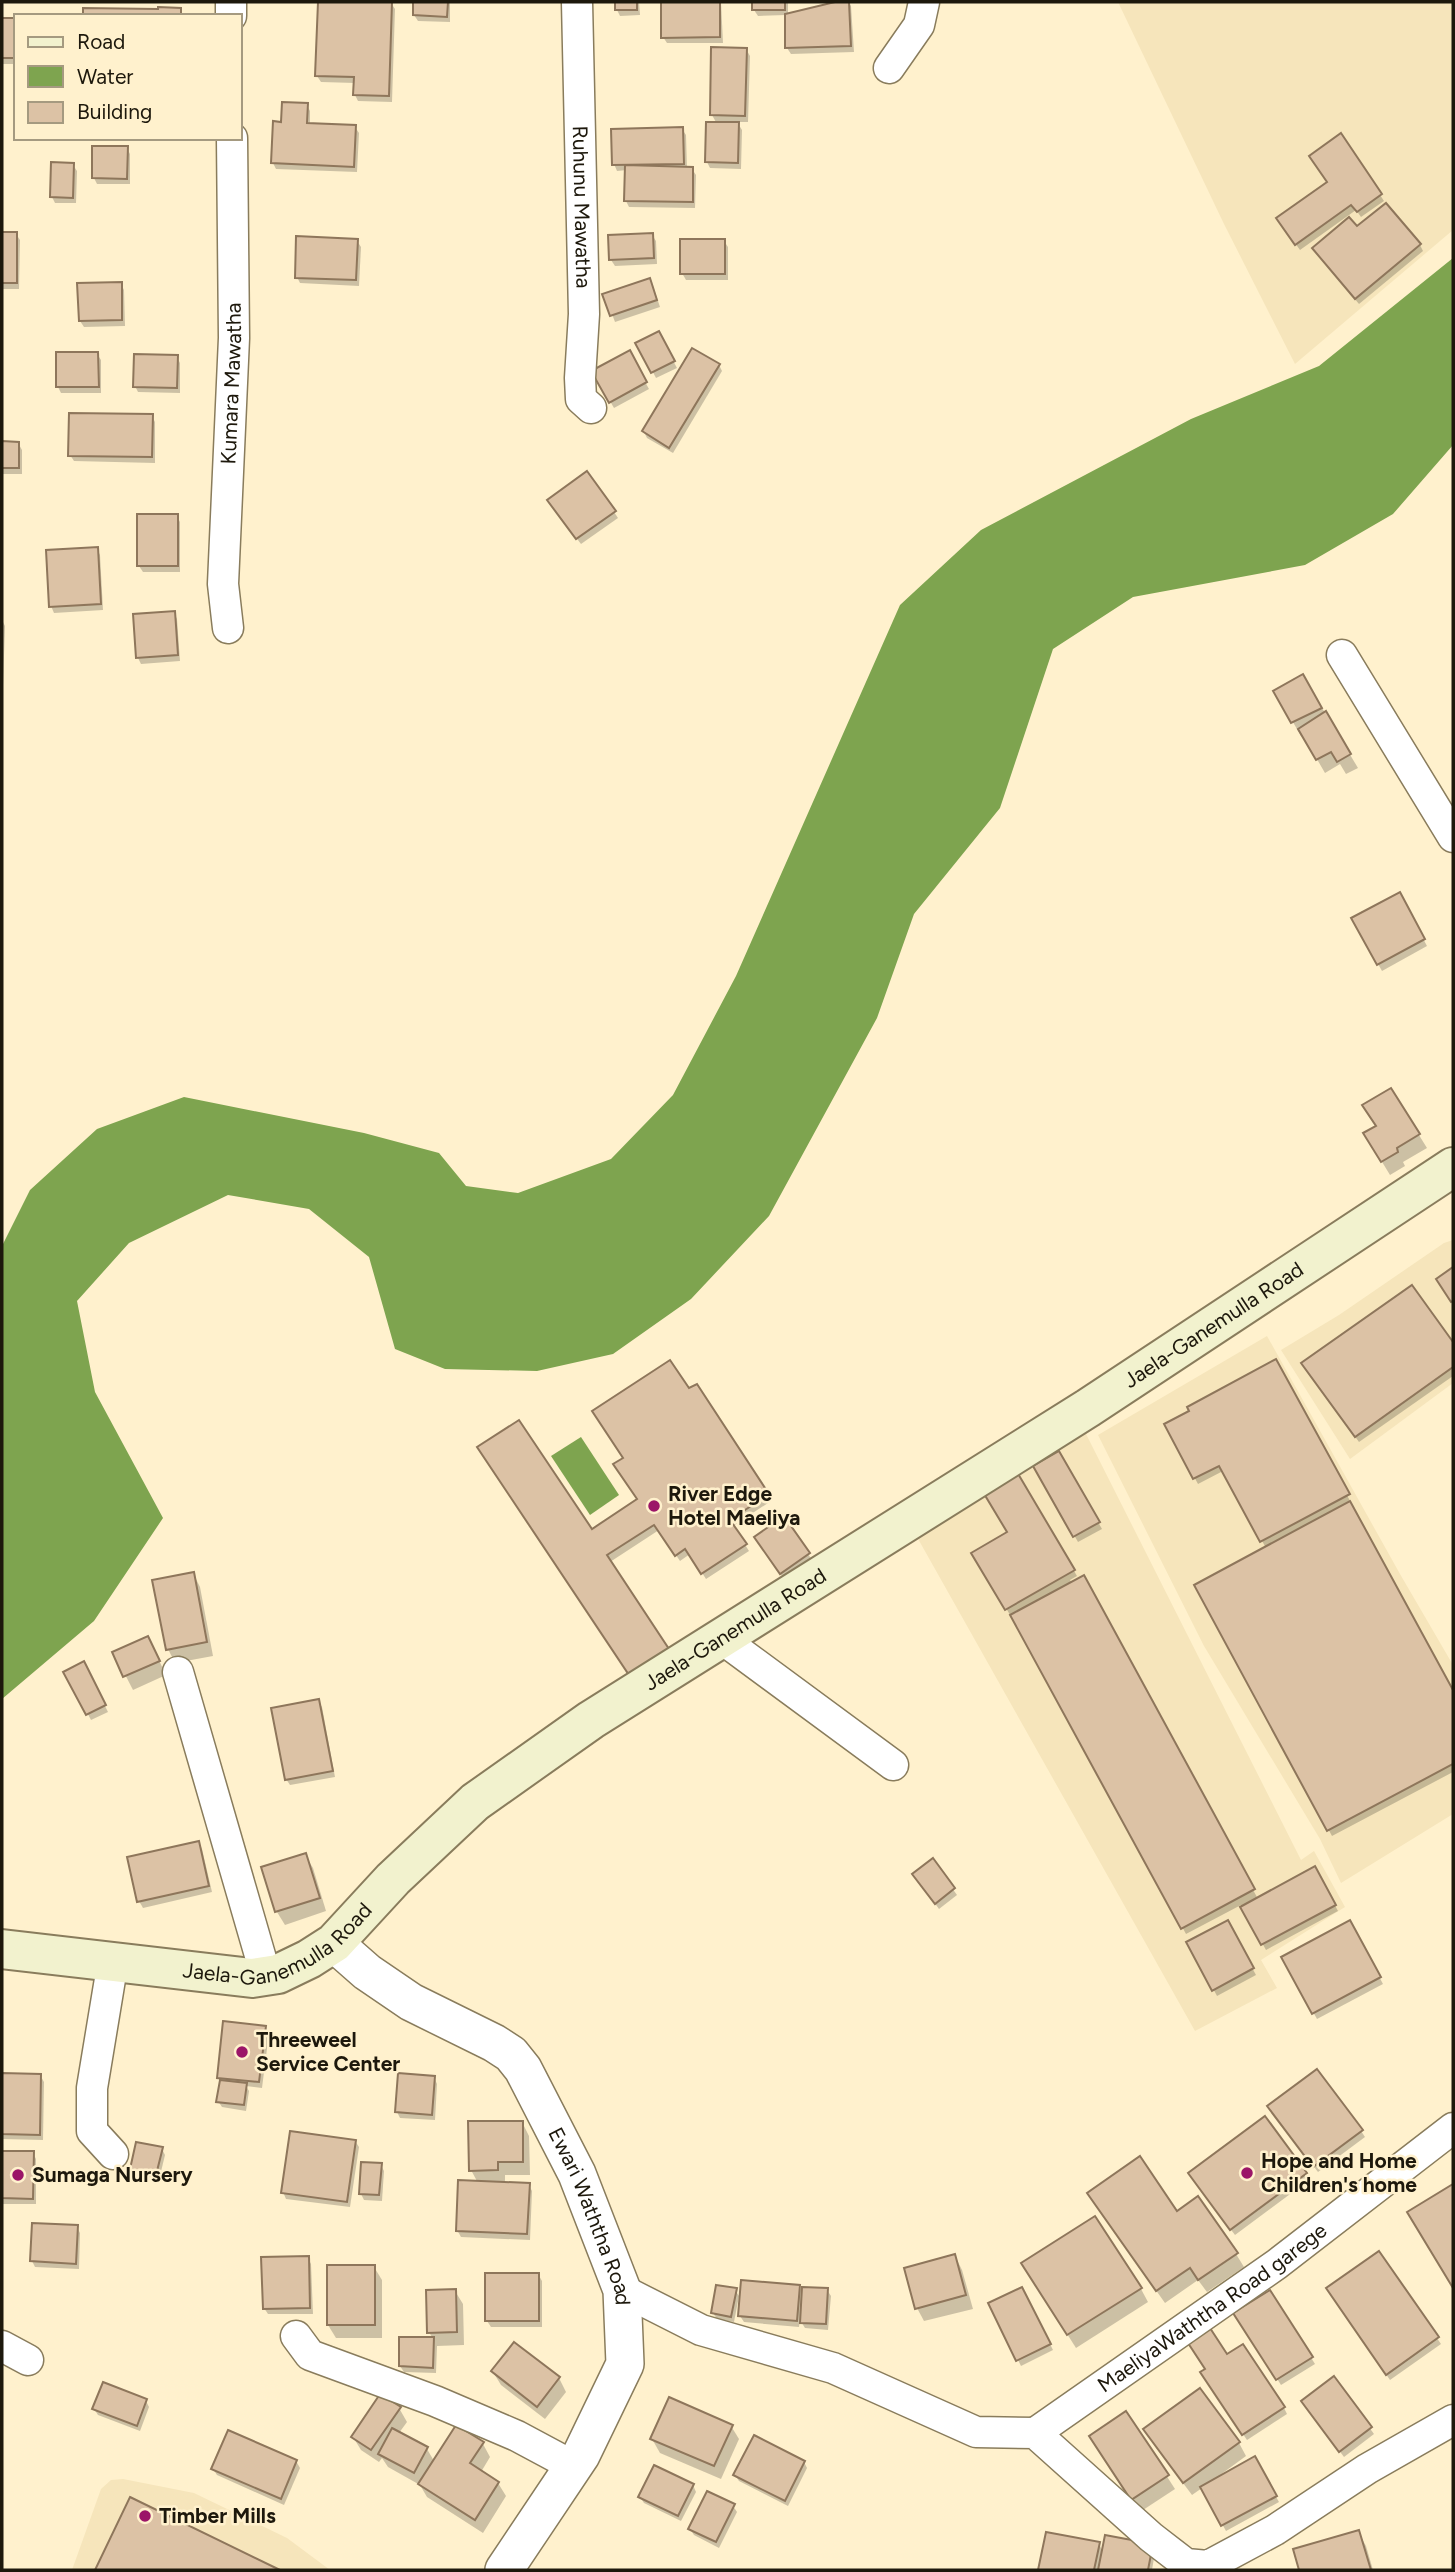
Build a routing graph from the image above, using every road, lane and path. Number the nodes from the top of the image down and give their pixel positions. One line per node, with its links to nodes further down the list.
1 (577, 2): 5 (street, Ruhunu Mawatha)
2 (924, 2): 3 (street)
3 (889, 68)
4 (232, 140): 6 (street, Kumara Mawatha)
5 (591, 408)
6 (228, 628)
7 (1342, 655): 8 (street)
8 (1453, 837)
9 (1453, 1167): 10 (main road, Jaela-Ganemulla Road)
10 (722, 1639): 12 (street); 13 (main road, Jaela-Ganemulla Road)
11 (178, 1672): 16 (street)
12 (893, 1765)
13 (334, 1943): 16 (main road, Jaela-Ganemulla Road); 19 (street, Ewari Waththa Road)
14 (2, 1949): 15 (main road, Jaela-Ganemulla Road)
15 (113, 1961): 16 (main road, Jaela-Ganemulla Road); 18 (street)
16 (266, 1976)
17 (1453, 2128): 24 (street, MaeliyaWaththa Road garege)
18 (113, 2154)
19 (622, 2290): 24 (street); 25 (street, Ewari Waththa Road)
20 (296, 2336): 25 (street)
21 (2, 2346): 22 (street)
22 (28, 2360)
23 (1453, 2420): 26 (street)
24 (1035, 2433): 26 (street)
25 (573, 2466): 27 (street, Ewari Waththa Road)
26 (1177, 2564)
27 (504, 2570)

